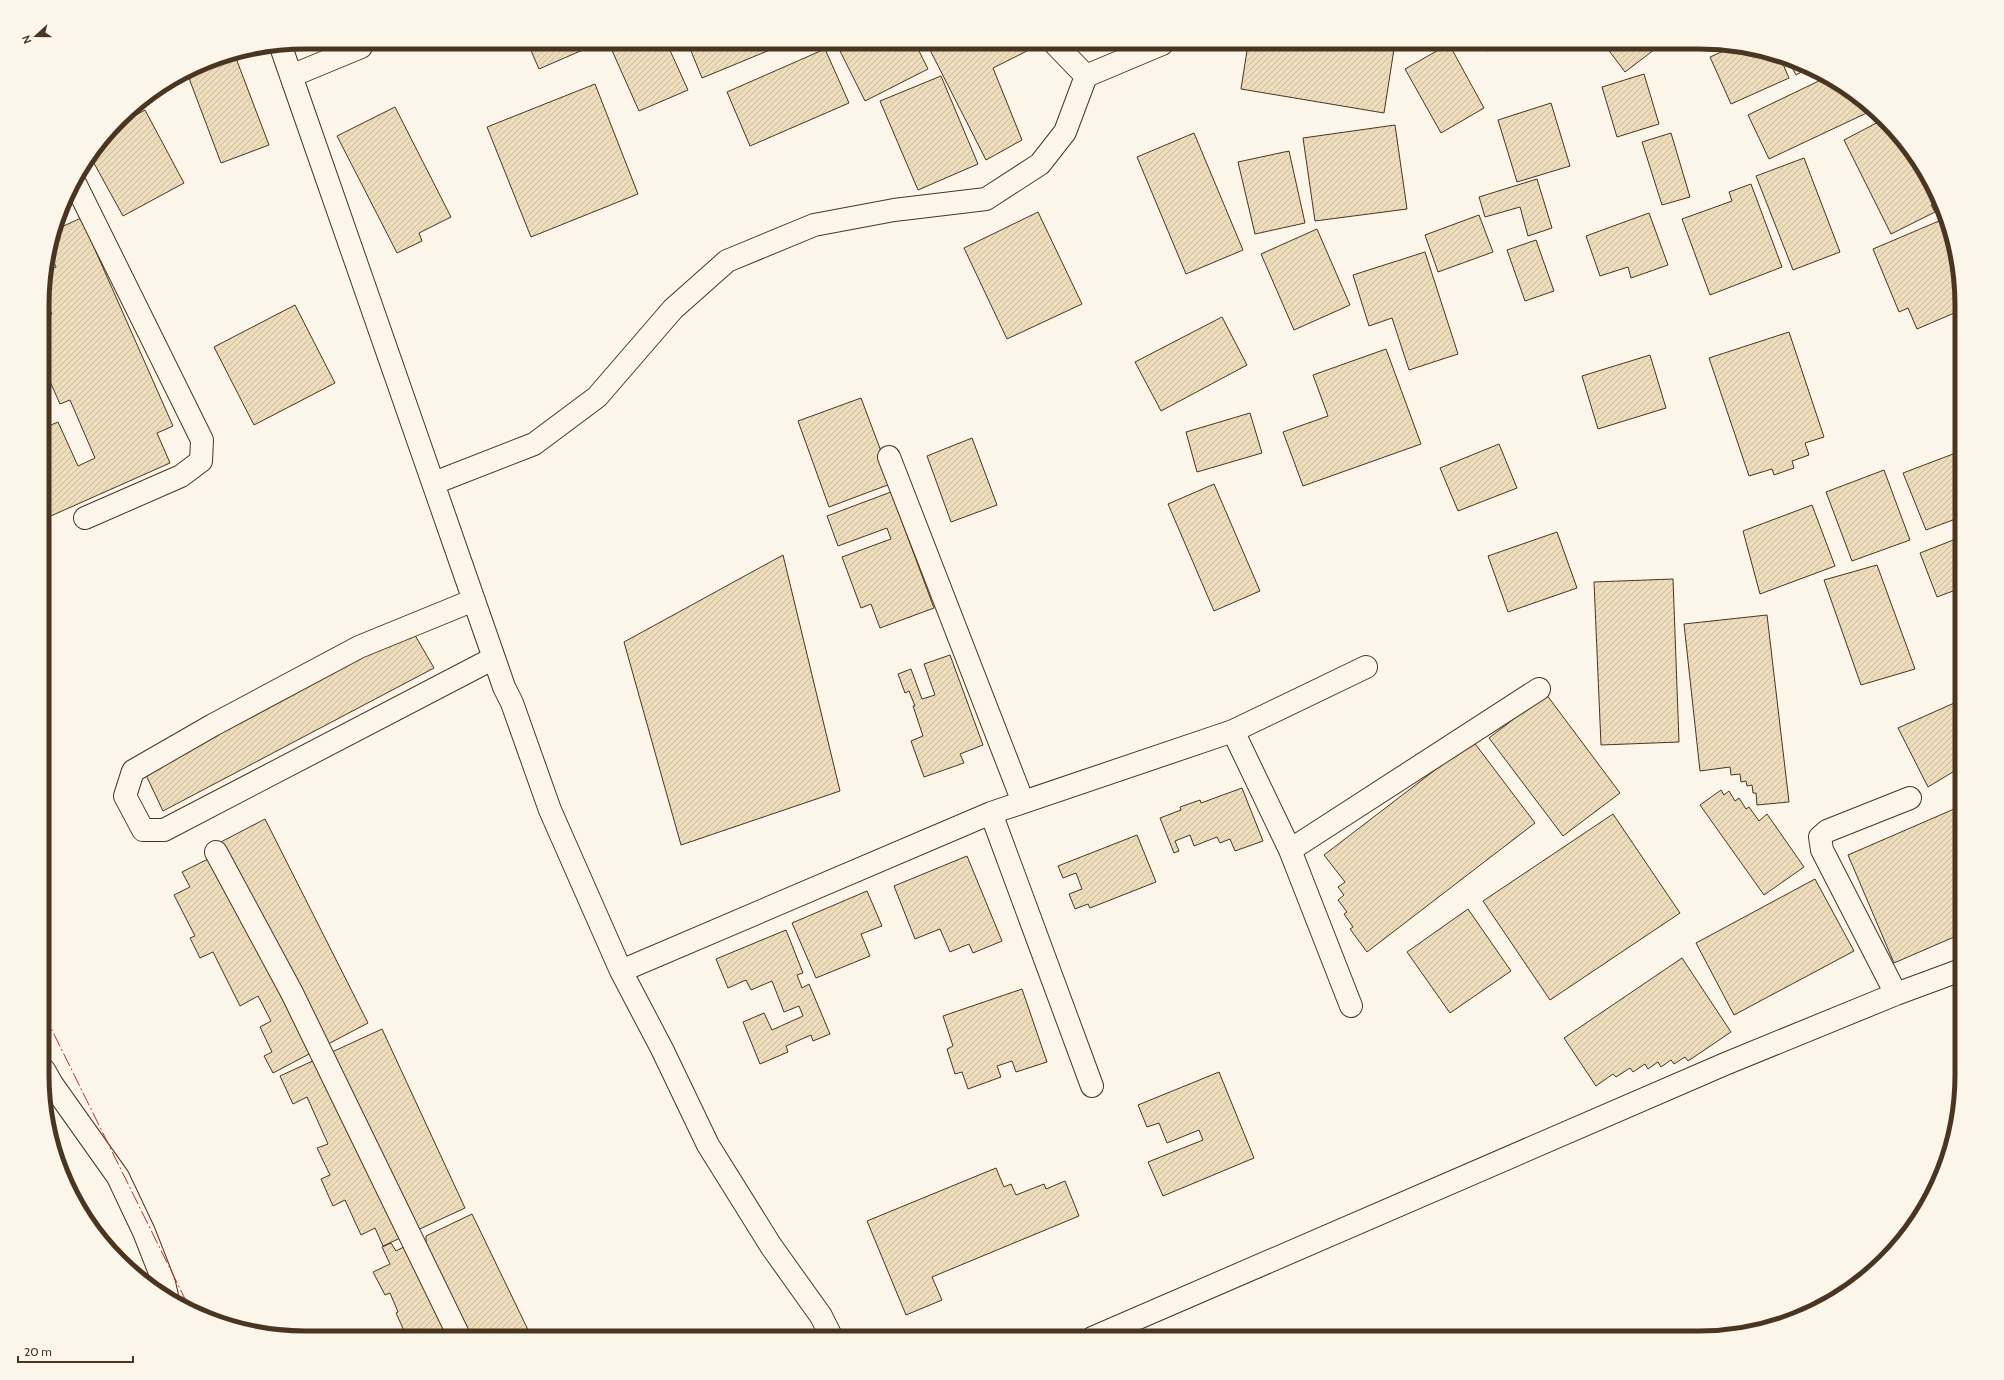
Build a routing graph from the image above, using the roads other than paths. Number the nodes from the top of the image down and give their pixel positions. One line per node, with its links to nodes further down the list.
1 (356, 49): 5 (street)
2 (1060, 49): 6 (street)
3 (1150, 49): 6 (street)
4 (282, 50): 5 (street)
5 (291, 76): 9 (street)
6 (1086, 76): 9 (street)
7 (78, 187): 10 (street)
8 (889, 457): 17 (street)
9 (434, 484): 11 (street)
10 (85, 518)
11 (474, 600): 12 (street); 12 (street)
12 (494, 658): 21 (street)
13 (1366, 667): 15 (street)
14 (1539, 689): 19 (street)
15 (1233, 731): 17 (street); 19 (street)
16 (1910, 798): 23 (street)
17 (1023, 802): 18 (street)
18 (991, 813): 21 (street); 26 (street)
19 (1290, 850): 24 (street)
20 (216, 852): 28 (street)
21 (621, 971): 29 (street)
22 (1955, 972): 23 (street)
23 (1896, 994): 30 (street)
24 (1351, 1006)
25 (49, 1079): 27 (street)
26 (1092, 1086)
27 (166, 1290)
28 (457, 1331)
29 (828, 1331)
30 (1108, 1331)

